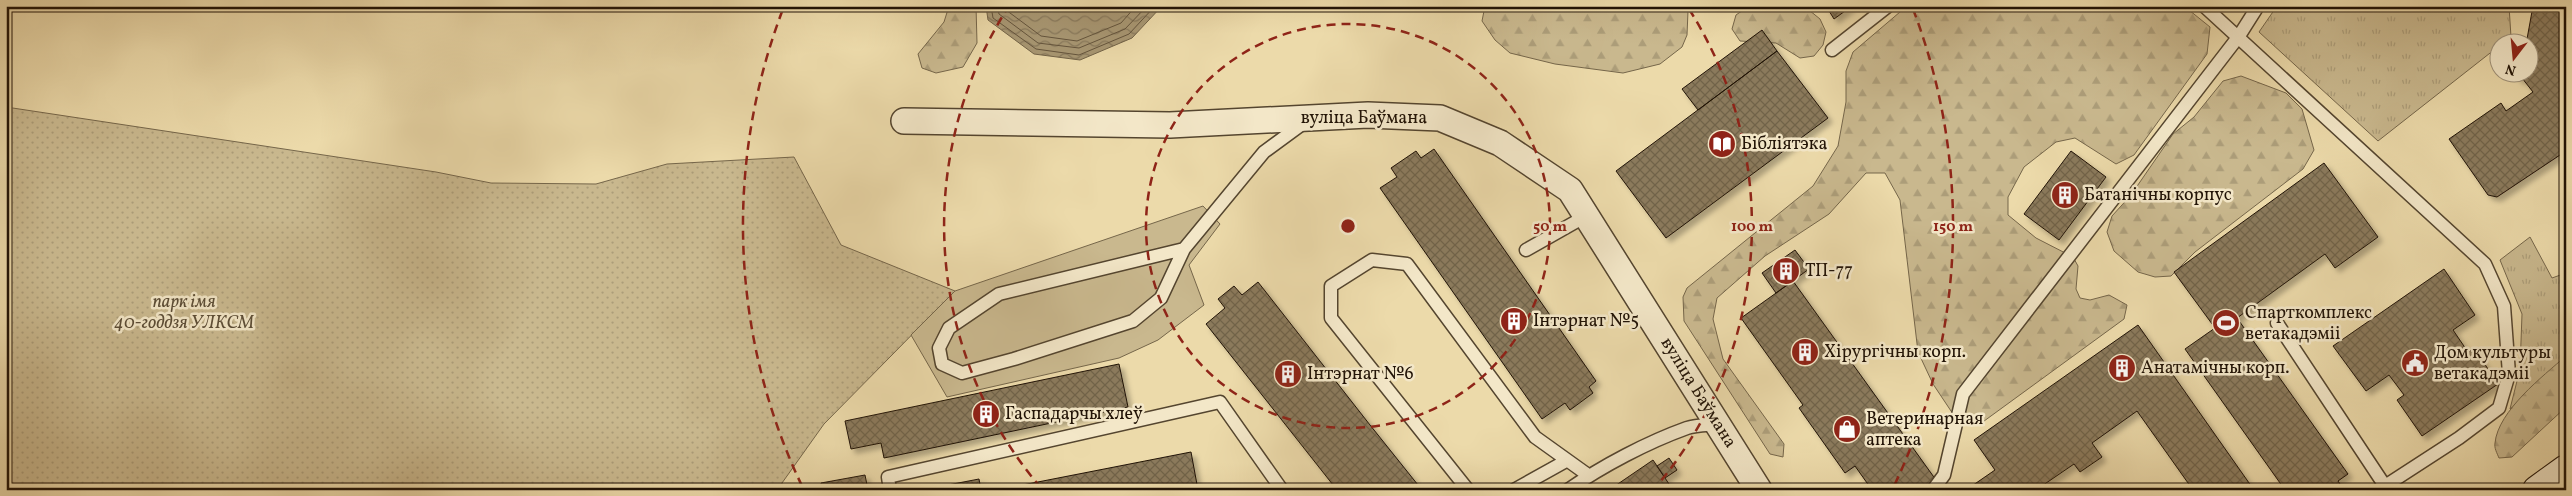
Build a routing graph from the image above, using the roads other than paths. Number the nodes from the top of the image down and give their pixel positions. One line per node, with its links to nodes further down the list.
1 (1888, 6): 5 (lane)
2 (2204, 6): 4 (lane)
3 (2258, 6): 4 (lane)
4 (2238, 36): 11 (lane); 22 (lane)
5 (1832, 50)
6 (1311, 118): 7 (street, вуліца Баўмана); 8 (street, вуліца Баўмана); 9 (lane)
7 (904, 121)
8 (1586, 216): 10 (lane); 12 (street, вуліца Баўмана)
9 (1184, 249): 9 (lane)
10 (1526, 250)
11 (2278, 323)
12 (1718, 424): 15 (lane); 21 (street, вуліца Баўмана)
13 (1566, 461): 15 (lane); 18 (lane); 19 (lane)
14 (2566, 469): 23 (street)
15 (1588, 475): 20 (lane)
16 (890, 490): 17 (lane)
17 (1282, 490)
18 (1468, 490)
19 (1514, 490)
20 (1568, 490)
21 (1758, 490)
22 (1933, 490)
23 (2536, 490)

